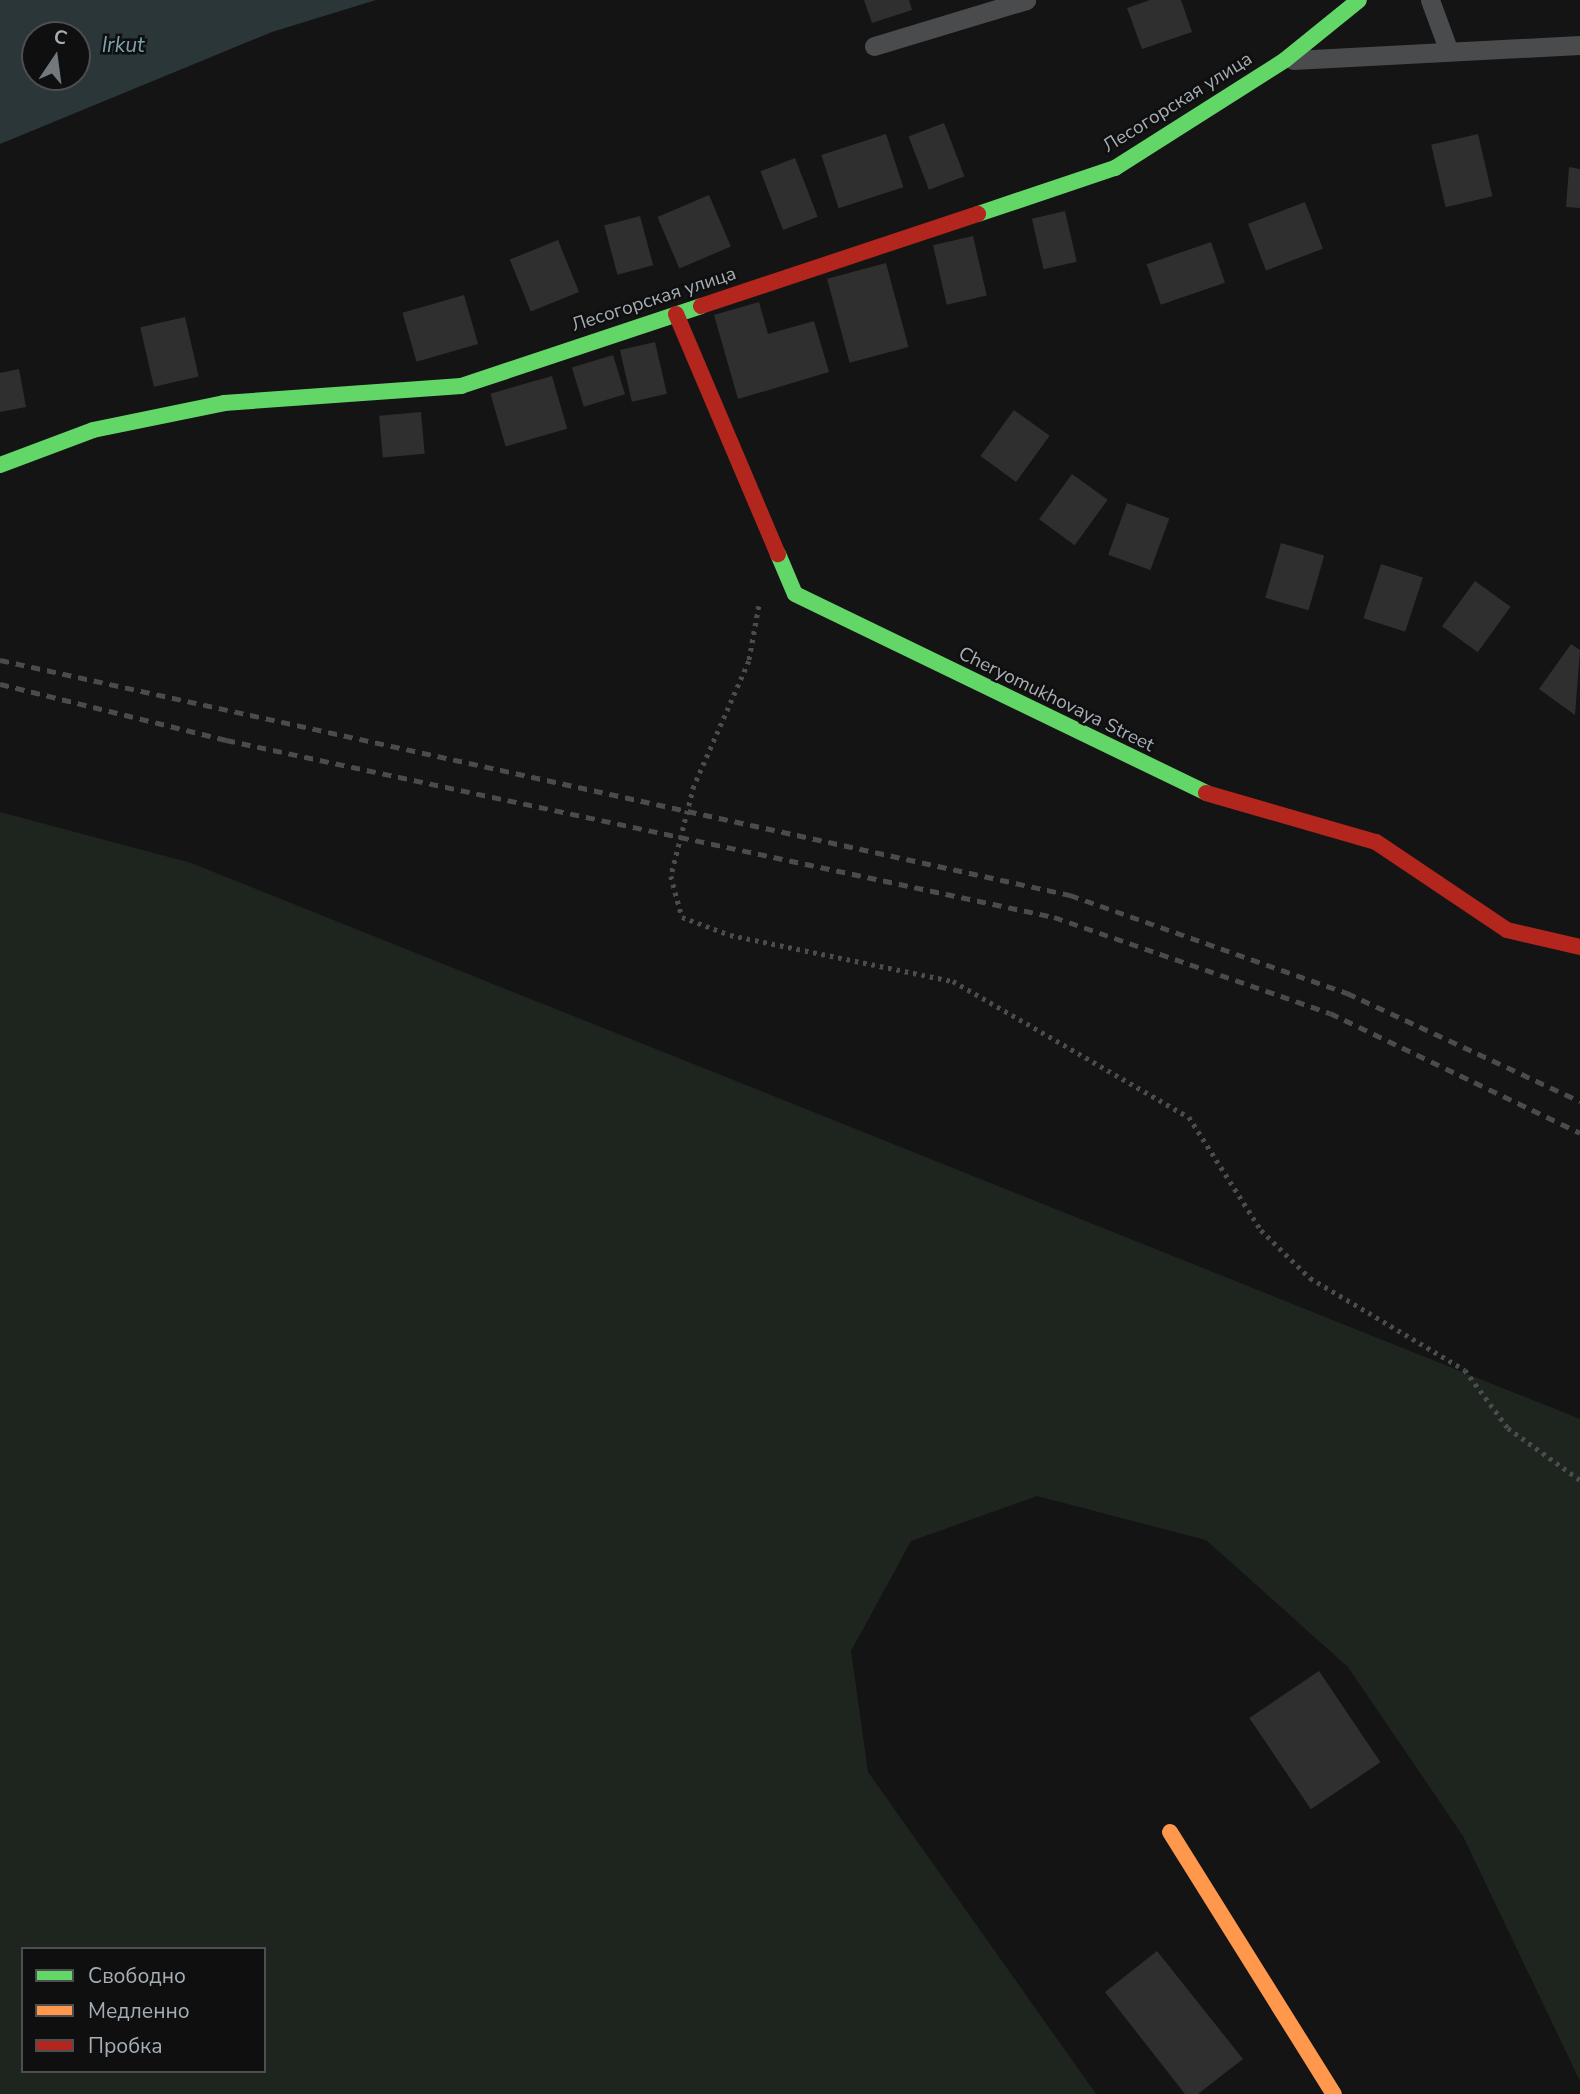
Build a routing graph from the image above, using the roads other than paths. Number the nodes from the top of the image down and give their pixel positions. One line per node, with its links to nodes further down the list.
1 (1026, 0): 5 (lane)
2 (1359, 0): 7 (street, Лесогорская улица)
3 (1430, 0): 6 (lane)
4 (1580, 45): 6 (lane)
5 (874, 46)
6 (1448, 49): 7 (lane)
7 (1285, 60): 8 (street, Лесогорская улица)
8 (676, 314): 9 (street, Лесогорская улица); 10 (street, Cheryomukhovaya Street)
9 (0, 465)
10 (1580, 947)
11 (1170, 1832): 12 (street)
12 (1334, 2094)

